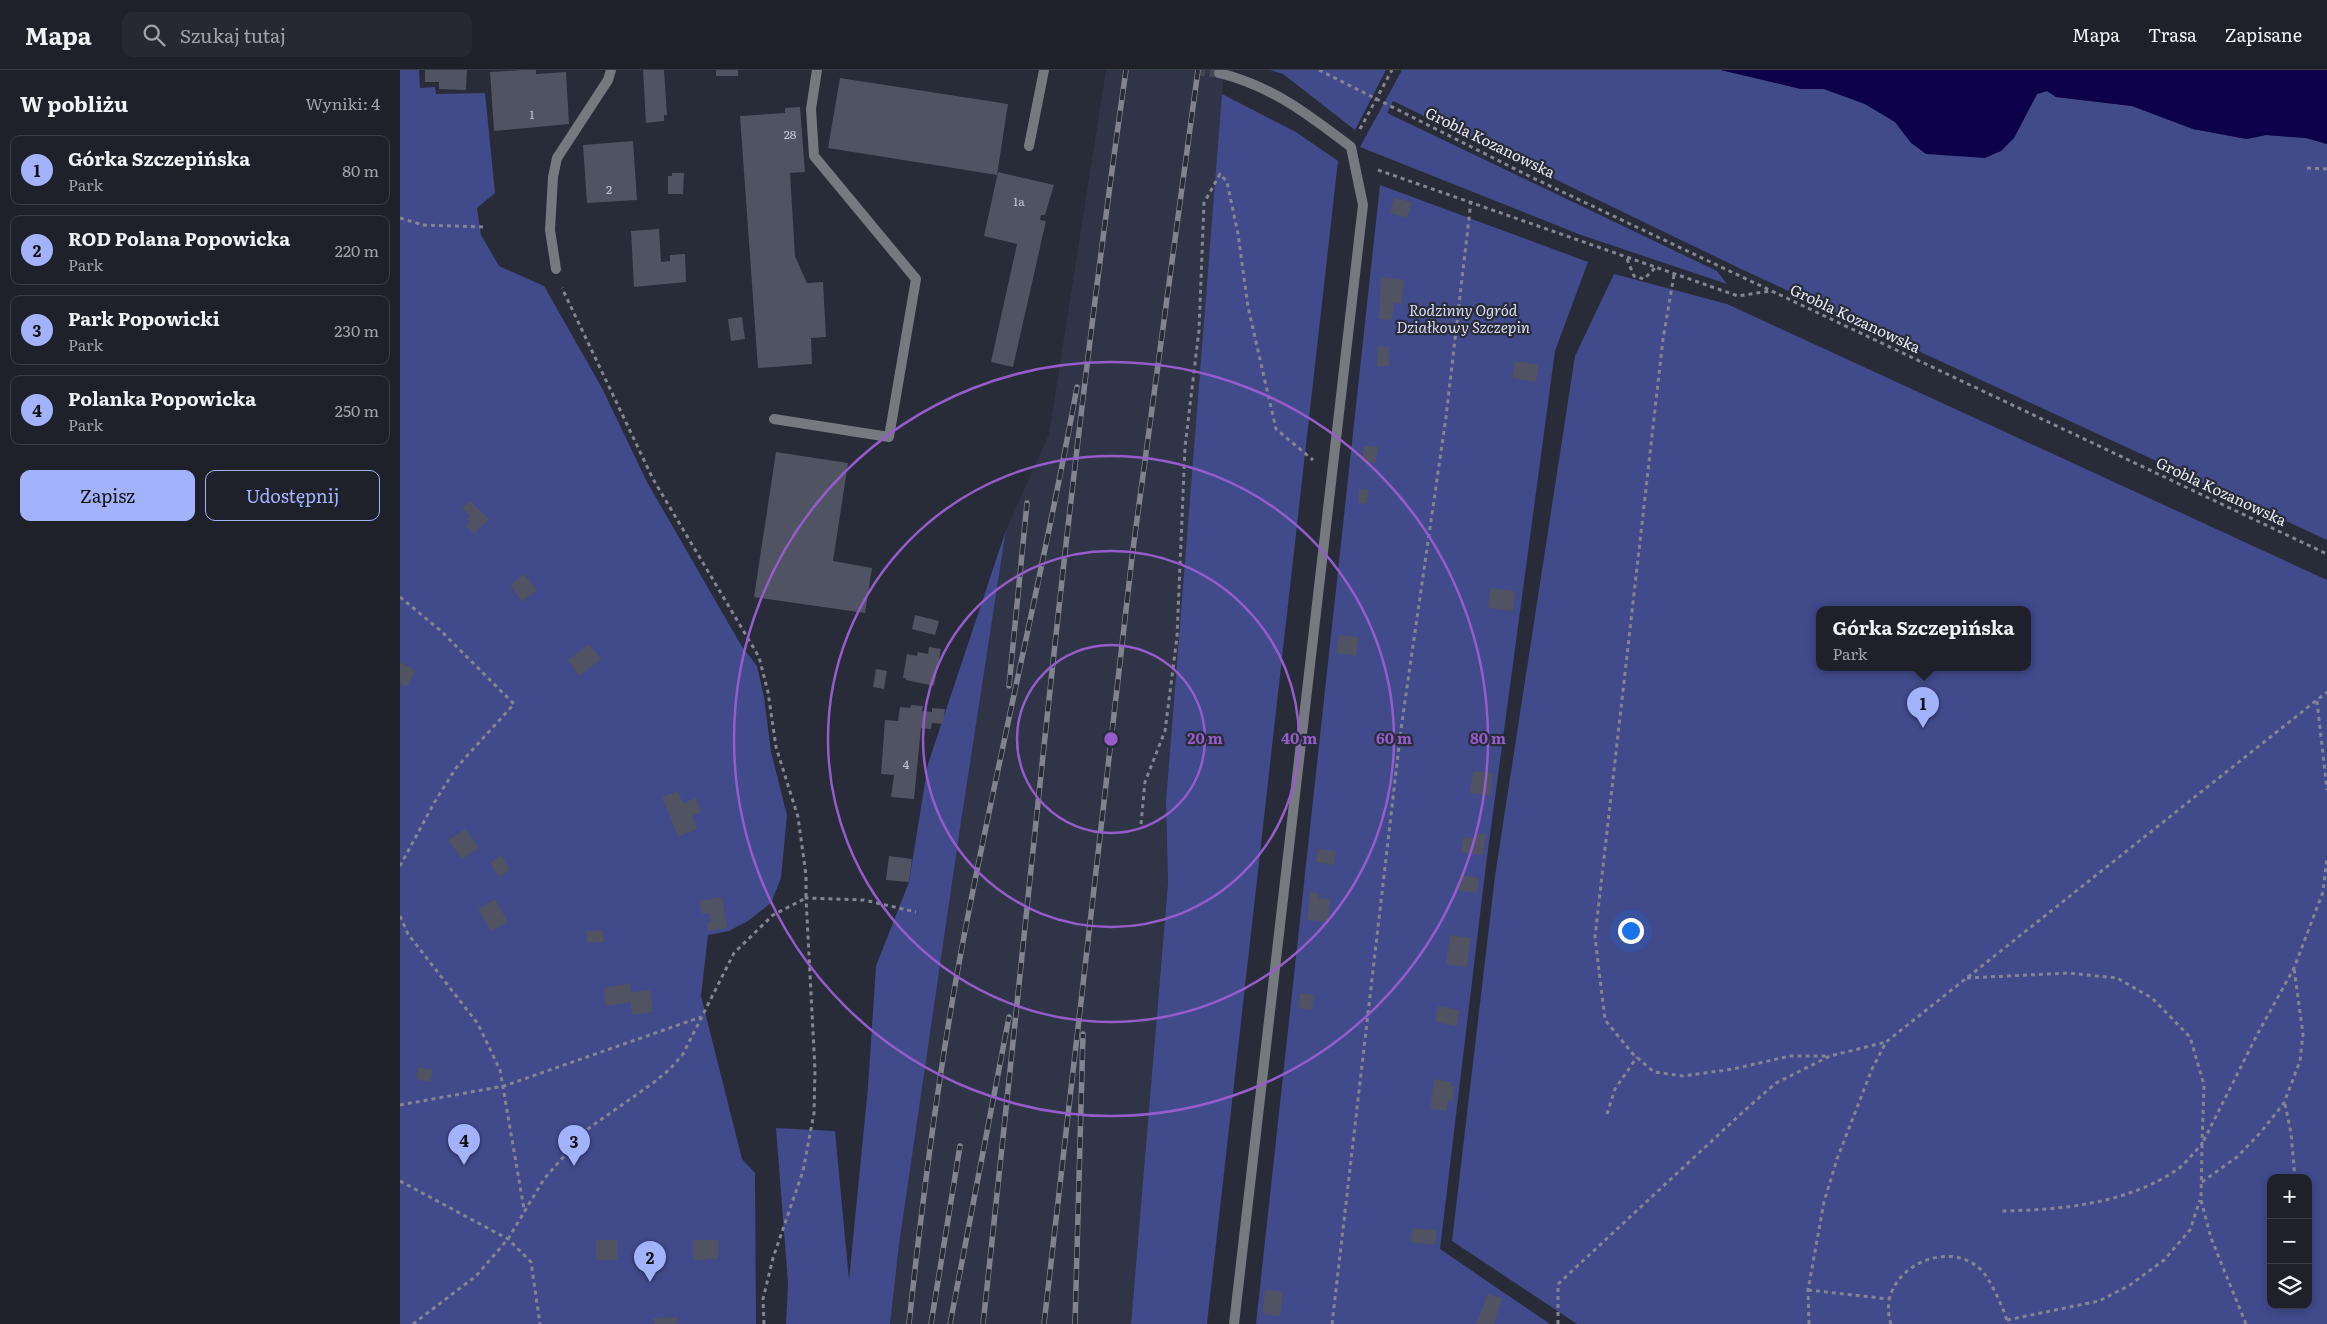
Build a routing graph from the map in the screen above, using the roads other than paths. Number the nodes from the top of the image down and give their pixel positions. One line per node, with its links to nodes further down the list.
1 (611, 70): 6 (street)
2 (817, 70): 7 (street)
3 (1044, 70): 5 (street)
4 (1219, 73): 8 (street)
5 (1029, 146)
6 (556, 269)
7 (774, 419)
8 (1234, 1324)

